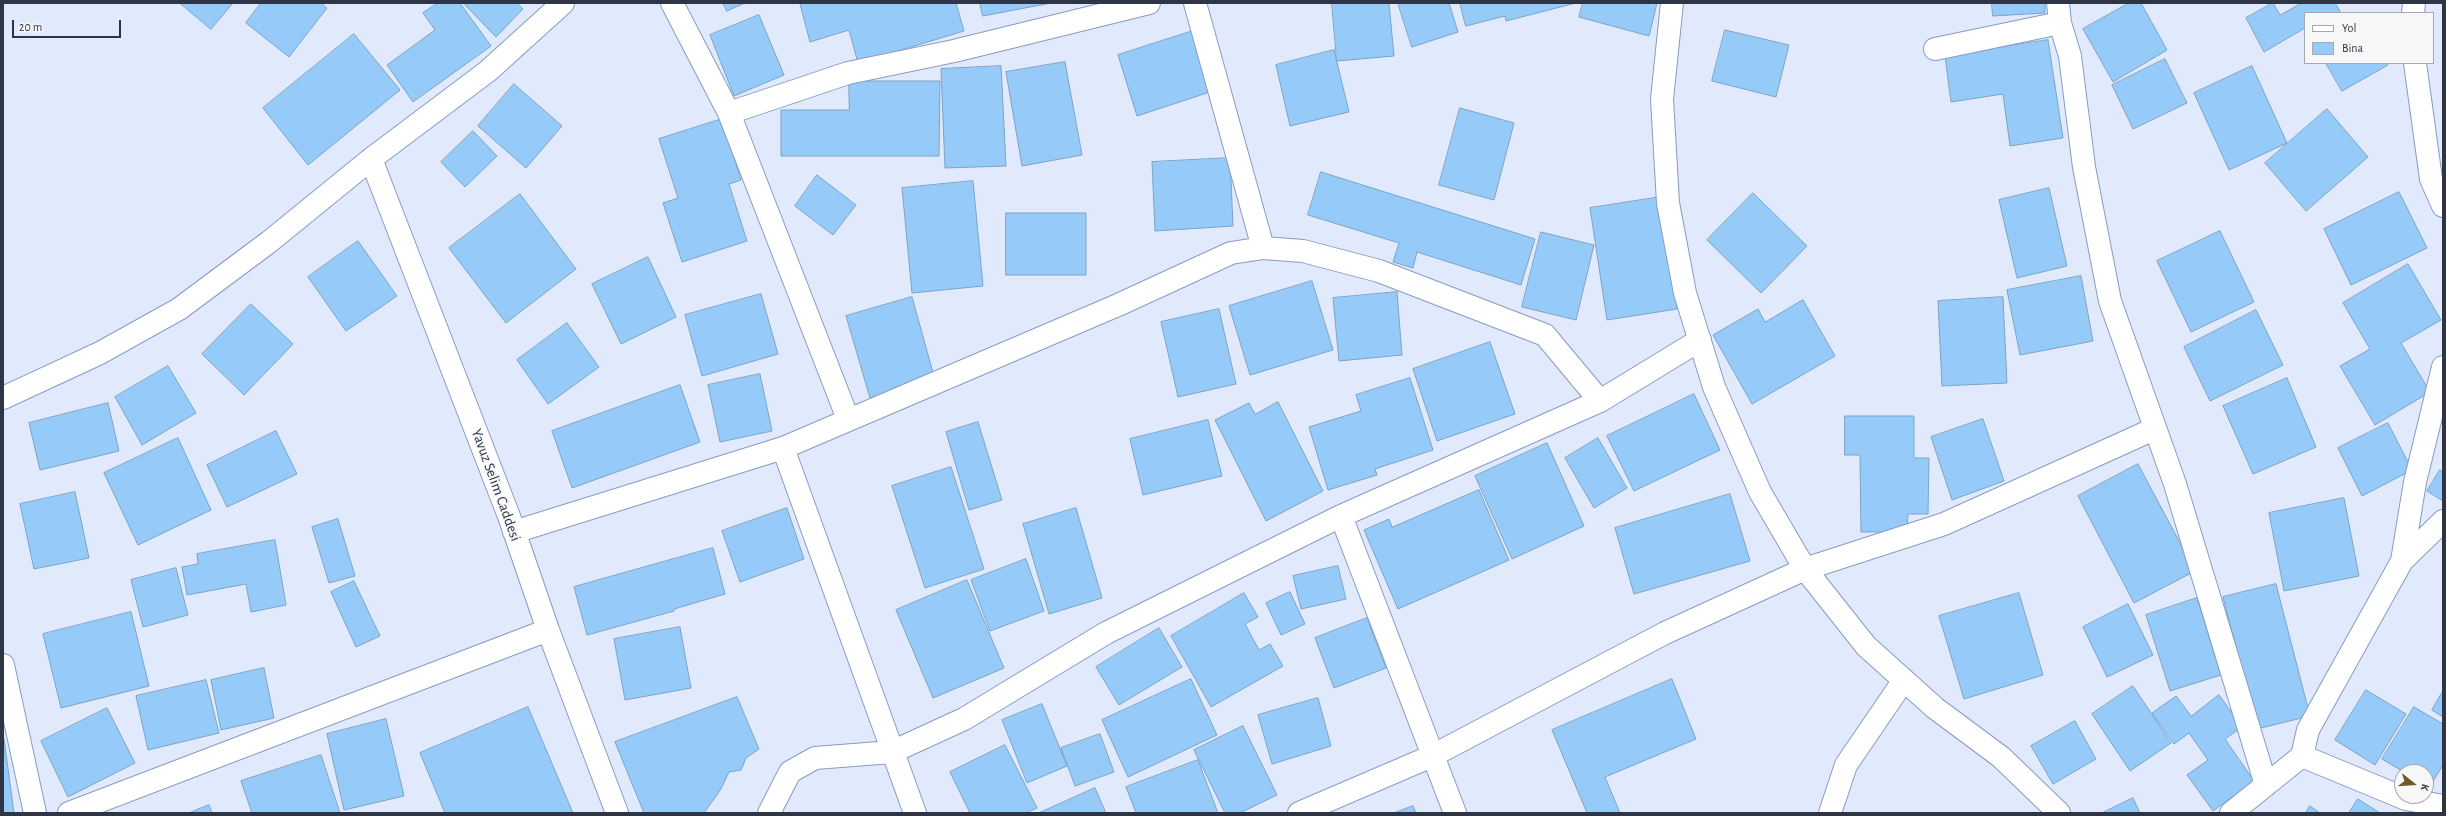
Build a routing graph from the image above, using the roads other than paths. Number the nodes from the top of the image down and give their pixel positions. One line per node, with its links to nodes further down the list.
1 (563, 3): 10 (street)
2 (672, 3): 9 (street)
3 (1149, 3): 9 (street)
4 (1194, 3): 13 (street)
5 (1672, 3): 14 (street)
6 (2059, 13): 7 (street); 19 (street)
7 (1935, 49)
8 (2415, 64): 11 (street)
9 (729, 113): 18 (street)
10 (371, 159): 16 (street); 23 (street, Yavuz Selim Caddesi)
11 (2437, 172): 12 (street)
12 (2443, 206)
13 (1264, 248): 17 (street); 18 (street)
14 (1700, 340): 17 (street); 25 (street)
15 (2443, 367): 24 (street)
16 (3, 398)
17 (1600, 401): 21 (street)
18 (848, 420): 20 (street)
19 (2154, 429): 25 (street); 32 (street)
20 (783, 448): 23 (street); 29 (street)
21 (1341, 516): 29 (street); 30 (street)
22 (2443, 521): 24 (street)
23 (514, 532): 26 (street, Yavuz Selim Caddesi)
24 (2402, 561): 31 (street)
25 (1805, 569): 28 (street); 30 (street)
26 (548, 630): 35 (street); 36 (street, Yavuz Selim Caddesi)
27 (3, 665): 34 (street)
28 (1904, 680): 41 (street); 42 (street)
29 (892, 752): 37 (street); 38 (street)
30 (1432, 756): 39 (street); 40 (street)
31 (2302, 756): 32 (street); 33 (street)
32 (2255, 799): 43 (street)
33 (2443, 806)
34 (35, 813)
35 (69, 813)
36 (617, 813)
37 (769, 813)
38 (915, 813)
39 (1299, 813)
40 (1455, 813)
41 (1830, 813)
42 (2059, 813)
43 (2231, 813)

